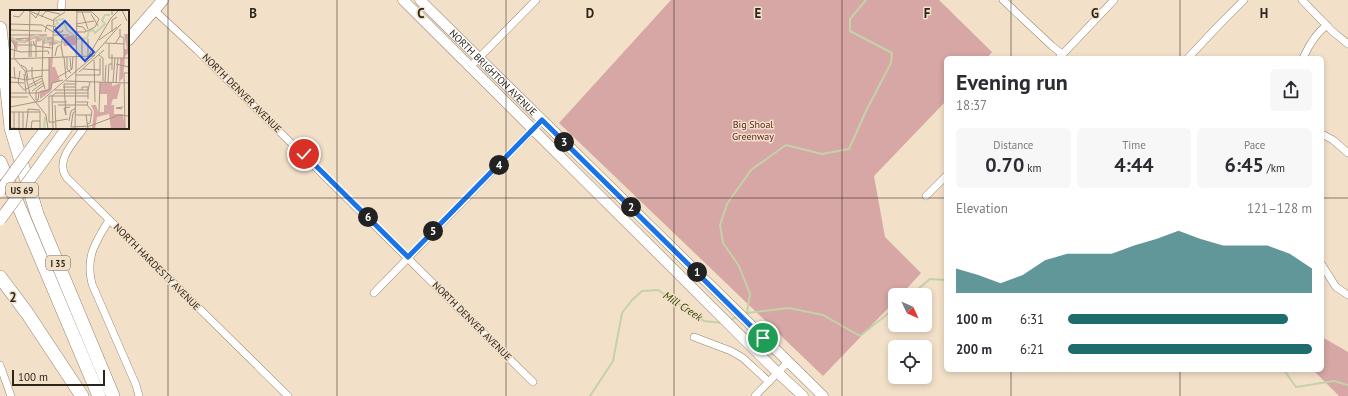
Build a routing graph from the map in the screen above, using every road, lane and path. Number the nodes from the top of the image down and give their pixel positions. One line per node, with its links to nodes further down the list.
1 (62, 0): 10 (street)
2 (163, 0): 11 (main road)
3 (403, 0): 21 (main road, NORTH BRIGHTON AVENUE)
4 (420, 0): 19 (main road, NORTH BRIGHTON AVENUE)
5 (536, 0): 19 (street)
6 (1003, 0): 16 (street)
7 (1114, 0): 16 (street)
8 (1244, 0): 17 (street)
9 (1302, 0): 12 (street)
10 (61, 10)
11 (154, 10): 14 (main road); 38 (street, NORTH DENVER AVENUE)
12 (1327, 25): 15 (street); 18 (street)
13 (0, 28): 22 (highway, I 35)
14 (129, 39)
15 (1348, 44)
16 (1061, 56)
17 (1190, 56)
18 (1304, 56)
19 (479, 58): 21 (street); 24 (main road, NORTH BRIGHTON AVENUE)
20 (10, 60): 22 (highway)
21 (470, 67): 29 (main road, NORTH BRIGHTON AVENUE)
22 (5, 83): 23 (highway, I 35)
23 (10, 120)
24 (542, 120): 29 (street); 44 (main road, NORTH BRIGHTON AVENUE)
25 (11, 129): 52 (highway, I 35)
26 (46, 129): 34 (main road, US 69, bridge)
27 (66, 129): 36 (main road, US 69, bridge)
28 (83, 129): 37 (street, NORTH HARDESTY AVENUE)
29 (533, 130): 38 (street); 46 (main road, NORTH BRIGHTON AVENUE)
30 (1324, 135): 31 (street)
31 (1348, 152)
32 (0, 162): 51 (highway, I 35)
33 (944, 178): 35 (street)
34 (0, 191)
35 (926, 196)
36 (0, 220)
37 (109, 220): 53 (street); 54 (street, NORTH HARDESTY AVENUE)
38 (408, 257): 41 (street); 47 (street, NORTH DENVER AVENUE)
39 (1324, 268): 42 (street)
40 (0, 277): 50 (highway)
41 (374, 293)
42 (1348, 295)
43 (694, 337): 48 (street)
44 (788, 362): 46 (street); 57 (main road, NORTH BRIGHTON AVENUE)
45 (0, 365): 49 (street)
46 (778, 373): 48 (street); 56 (main road, NORTH BRIGHTON AVENUE)
47 (533, 382)
48 (769, 382): 55 (street)
49 (11, 396)
50 (82, 396)
51 (99, 396)
52 (112, 396)
53 (139, 396)
54 (288, 396)
55 (755, 396)
56 (803, 396)
57 (823, 396)

